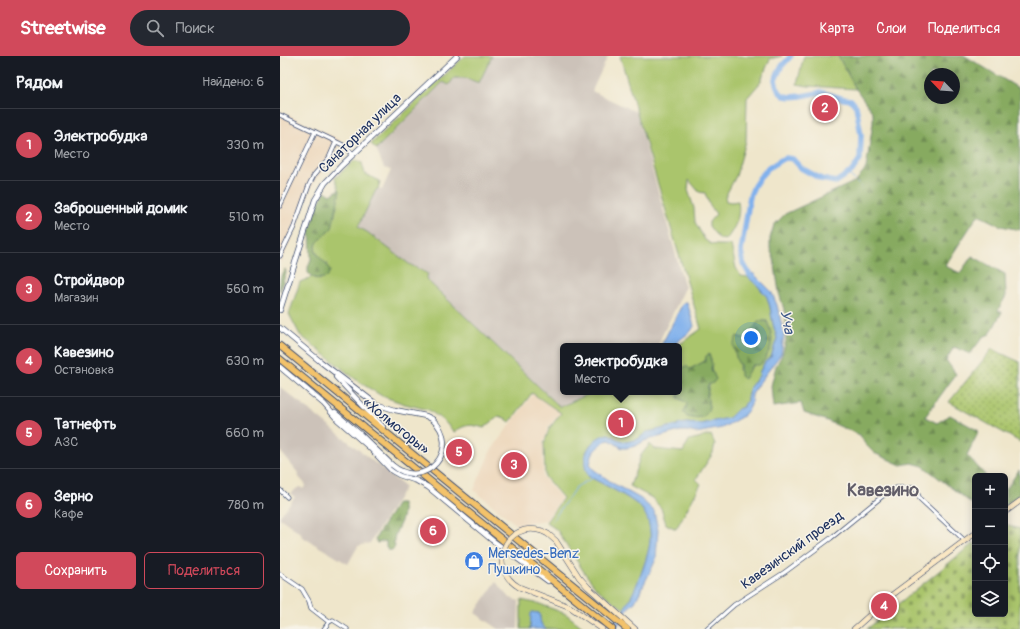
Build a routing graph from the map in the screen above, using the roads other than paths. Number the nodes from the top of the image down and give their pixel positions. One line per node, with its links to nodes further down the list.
1 (457, 56): 5 (street, Санаторная улица)
2 (280, 115): 3 (street)
3 (315, 132): 4 (street); 6 (street)
4 (336, 142): 5 (street); 7 (street)
5 (353, 154): 8 (street, Санаторная улица)
6 (280, 206)
7 (280, 256)
8 (280, 310)
9 (280, 328): 12 (street)
10 (280, 346): 15 (highway, «Холмогоры»)
11 (280, 359): 23 (highway, «Холмогоры»)
12 (321, 362): 14 (street, bridge); 15 (street)
13 (280, 367): 14 (street)
14 (324, 404): 23 (street)
15 (399, 444): 24 (highway, «Холмогоры»)
16 (280, 490): 17 (street)
17 (287, 497)
18 (1020, 501): 19 (main road)
19 (1008, 510)
20 (972, 535): 21 (main road)
21 (964, 540): 32 (street, Кавезинский проезд); 33 (main road)
22 (280, 574): 25 (street)
23 (574, 599): 26 (highway, «Холмогоры»)
24 (609, 610): 26 (main road, bridge); 31 (highway, «Холмогоры»)
25 (331, 621): 27 (street); 28 (street)
26 (599, 623): 29 (main road); 30 (highway, «Холмогоры»)
27 (324, 629)
28 (347, 629)
29 (602, 629)
30 (612, 629)
31 (632, 629)
32 (707, 629)
33 (854, 629)

